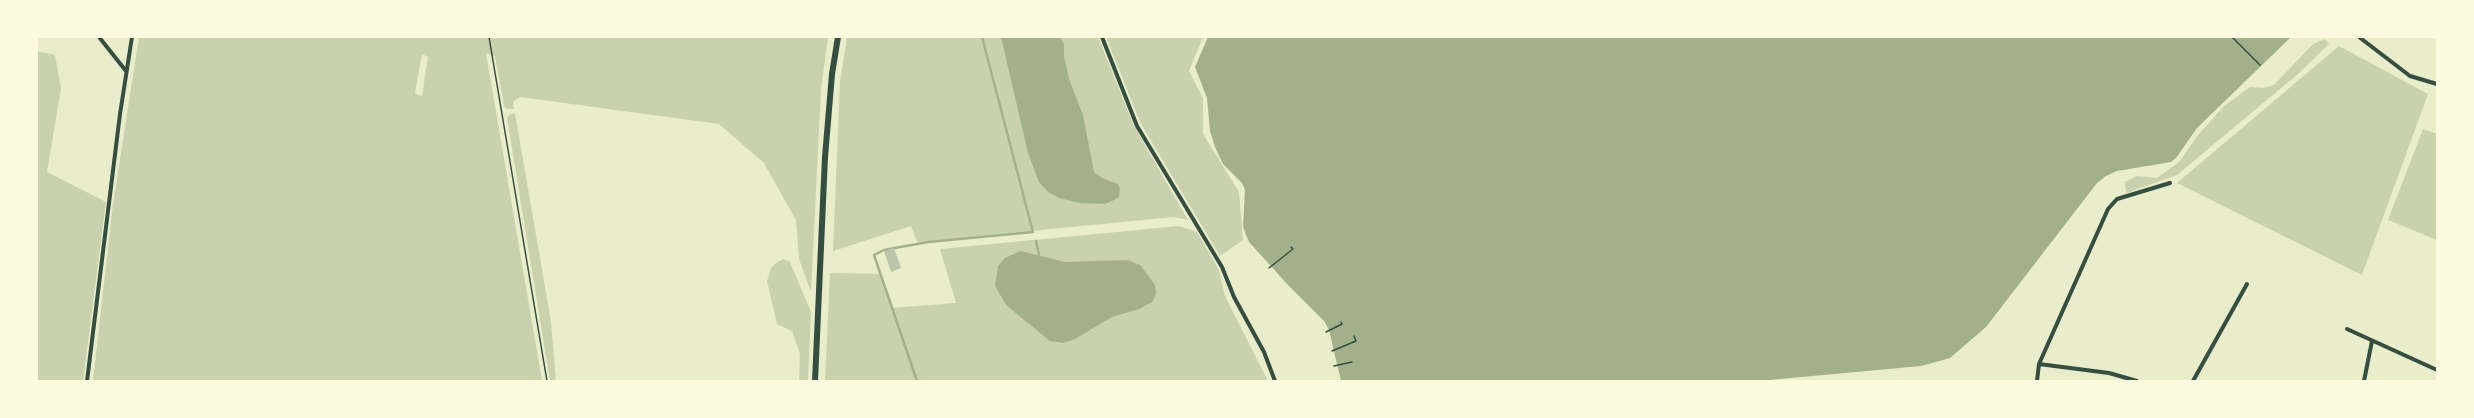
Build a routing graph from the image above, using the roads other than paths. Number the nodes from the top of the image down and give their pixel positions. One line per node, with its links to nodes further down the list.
1 (100, 37): 6 (street)
2 (132, 37): 6 (street)
3 (838, 37): 15 (street)
4 (1102, 37): 16 (street)
5 (2359, 37): 7 (street)
6 (126, 71): 14 (street)
7 (2437, 84)
8 (2170, 183): 12 (street)
9 (2248, 284): 19 (street)
10 (2347, 329): 11 (street)
11 (2372, 341): 13 (street); 20 (street)
12 (2039, 364): 17 (street); 18 (street)
13 (2437, 370)
14 (87, 381)
15 (815, 381)
16 (1275, 381)
17 (2037, 381)
18 (2136, 381)
19 (2193, 381)
20 (2364, 381)

